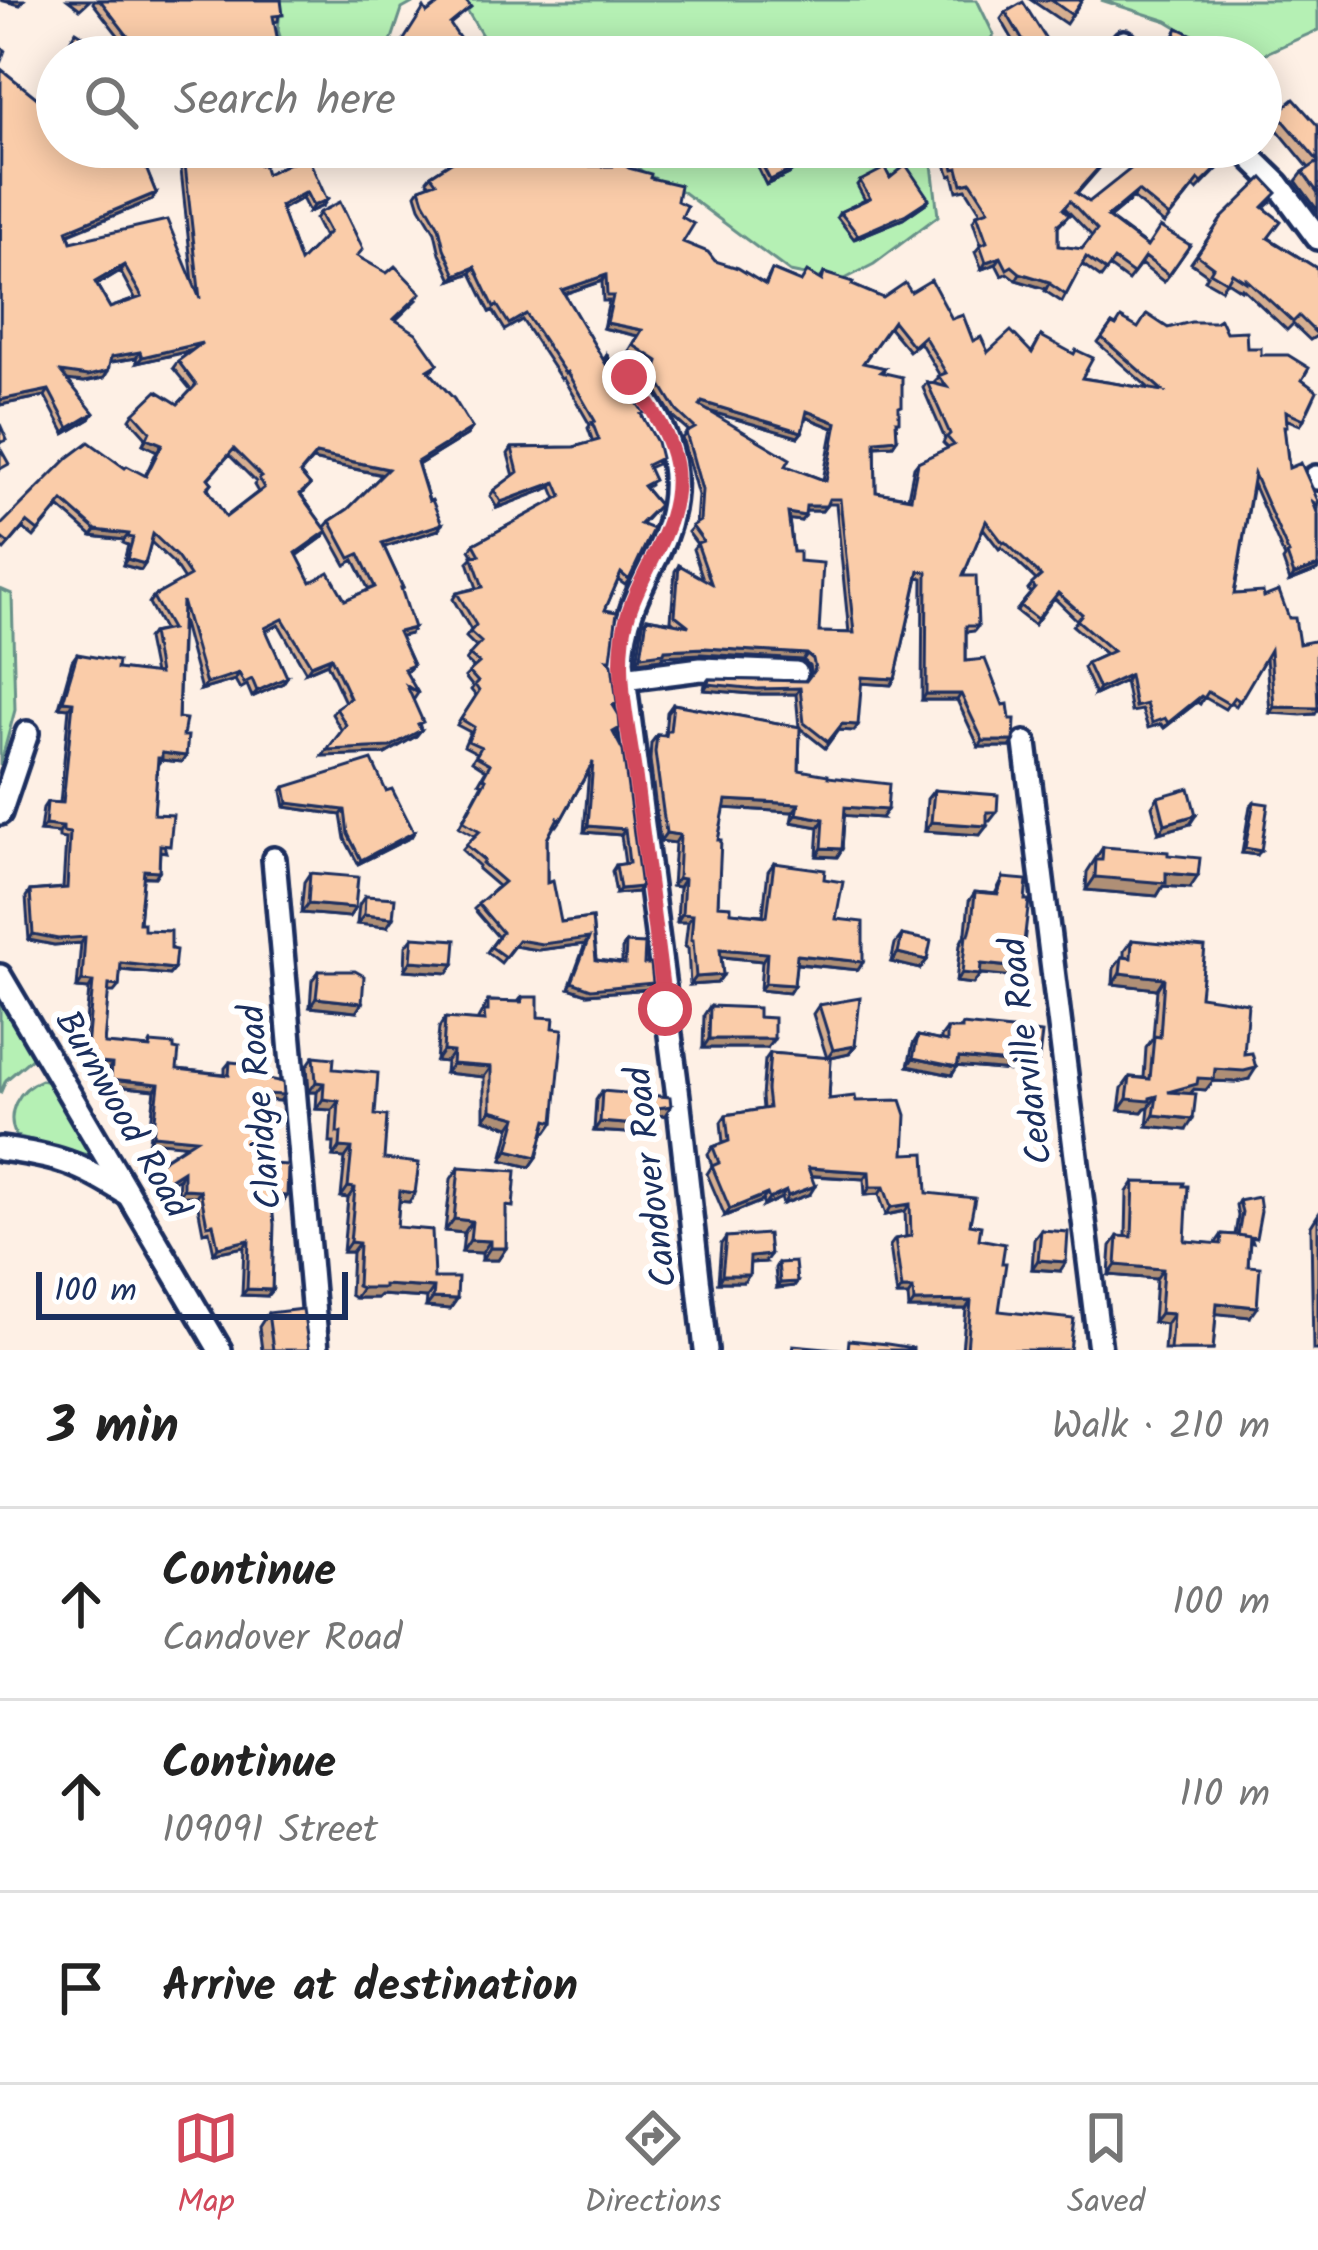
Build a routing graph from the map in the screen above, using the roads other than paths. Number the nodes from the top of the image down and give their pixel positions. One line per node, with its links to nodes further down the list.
1 (1262, 168): 2 (street)
2 (1318, 238)
3 (629, 377): 5 (street, Candover Road)
4 (796, 673): 5 (street)
5 (623, 679): 15 (street, Candover Road)
6 (27, 733): 8 (street)
7 (1024, 743): 16 (street, Cedarville Road)
8 (0, 813)
9 (274, 859): 14 (street, Claridge Road)
10 (0, 976): 12 (street, Burnwood Road)
11 (0, 1149): 12 (street)
12 (132, 1198): 13 (street, Burnwood Road)
13 (220, 1350)
14 (317, 1350)
15 (706, 1350)
16 (1100, 1350)

